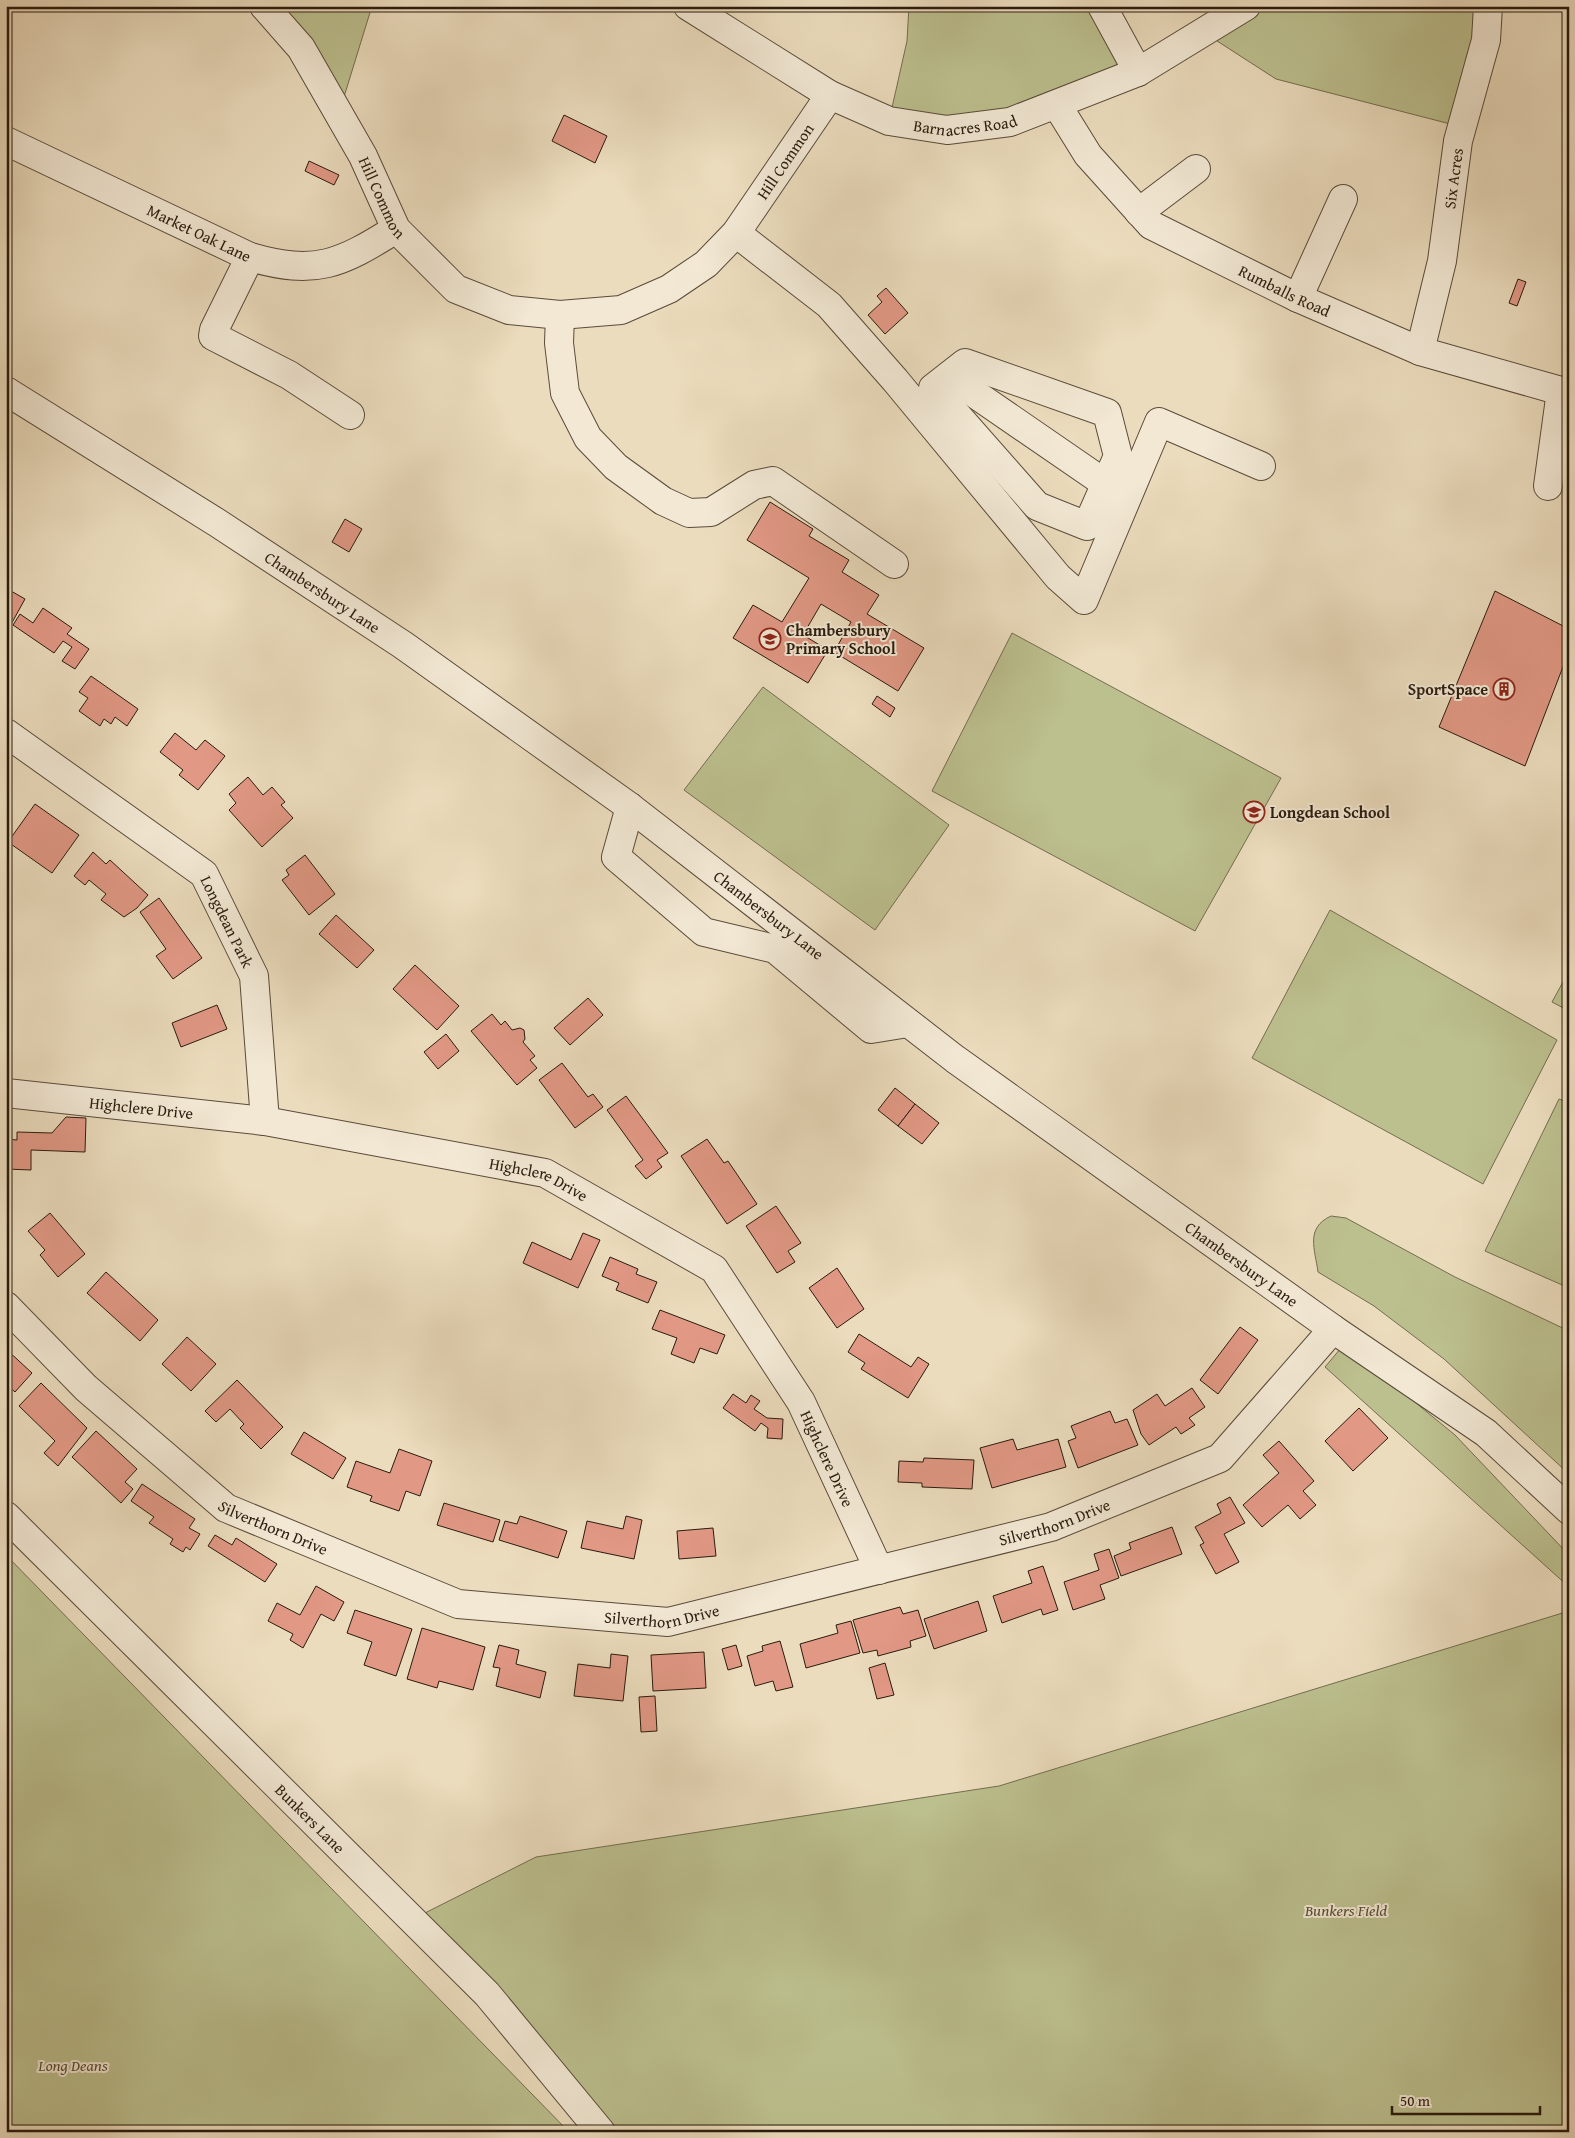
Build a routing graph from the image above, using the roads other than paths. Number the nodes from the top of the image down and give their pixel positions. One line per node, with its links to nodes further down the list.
1 (264, 6): 13 (street, Hill Common)
2 (688, 6): 7 (street, Barnacres Road)
3 (1102, 6): 6 (street)
4 (1246, 6): 6 (street, Barnacres Road)
5 (1488, 6): 18 (street, Six Acres)
6 (1138, 72): 8 (street, Barnacres Road)
7 (830, 95): 8 (street, Barnacres Road); 14 (street, Hill Common)
8 (1057, 105): 12 (street, Rumballs Road)
9 (6, 141): 15 (street, Market Oak Lane)
10 (1196, 170): 12 (street)
11 (1344, 199): 16 (street)
12 (1139, 212): 16 (street, Rumballs Road)
13 (396, 229): 15 (street, Market Oak Lane); 17 (street, Hill Common)
14 (736, 232): 17 (street, Hill Common); 20 (street)
15 (250, 256): 23 (street)
16 (1298, 298): 18 (street, Rumballs Road)
17 (560, 316): 27 (street)
18 (1420, 351): 22 (street, Rumballs Road)
19 (941, 382): 20 (street); 26 (street); 26 (street); 26 (street)
20 (902, 390): 26 (street)
21 (6, 391): 29 (street, Chambersbury Lane)
22 (1565, 391): 25 (street)
23 (350, 415)
24 (1261, 466): 26 (street)
25 (1548, 486)
26 (1117, 490)
27 (894, 564)
28 (6, 732): 32 (street, Longdean Park)
29 (630, 807): 30 (street, Chambersbury Lane); 30 (street, Chambersbury Lane)
30 (908, 1023): 34 (street, Chambersbury Lane)
31 (6, 1093): 32 (street, Highclere Drive)
32 (265, 1121): 37 (street, Highclere Drive)
33 (6, 1306): 37 (street, Silverthorn Drive)
34 (1333, 1329): 35 (street, Chambersbury Lane); 37 (street, Silverthorn Drive)
35 (1569, 1510)
36 (6, 1516): 38 (street, Bunkers Lane)
37 (879, 1570)
38 (601, 2132)

